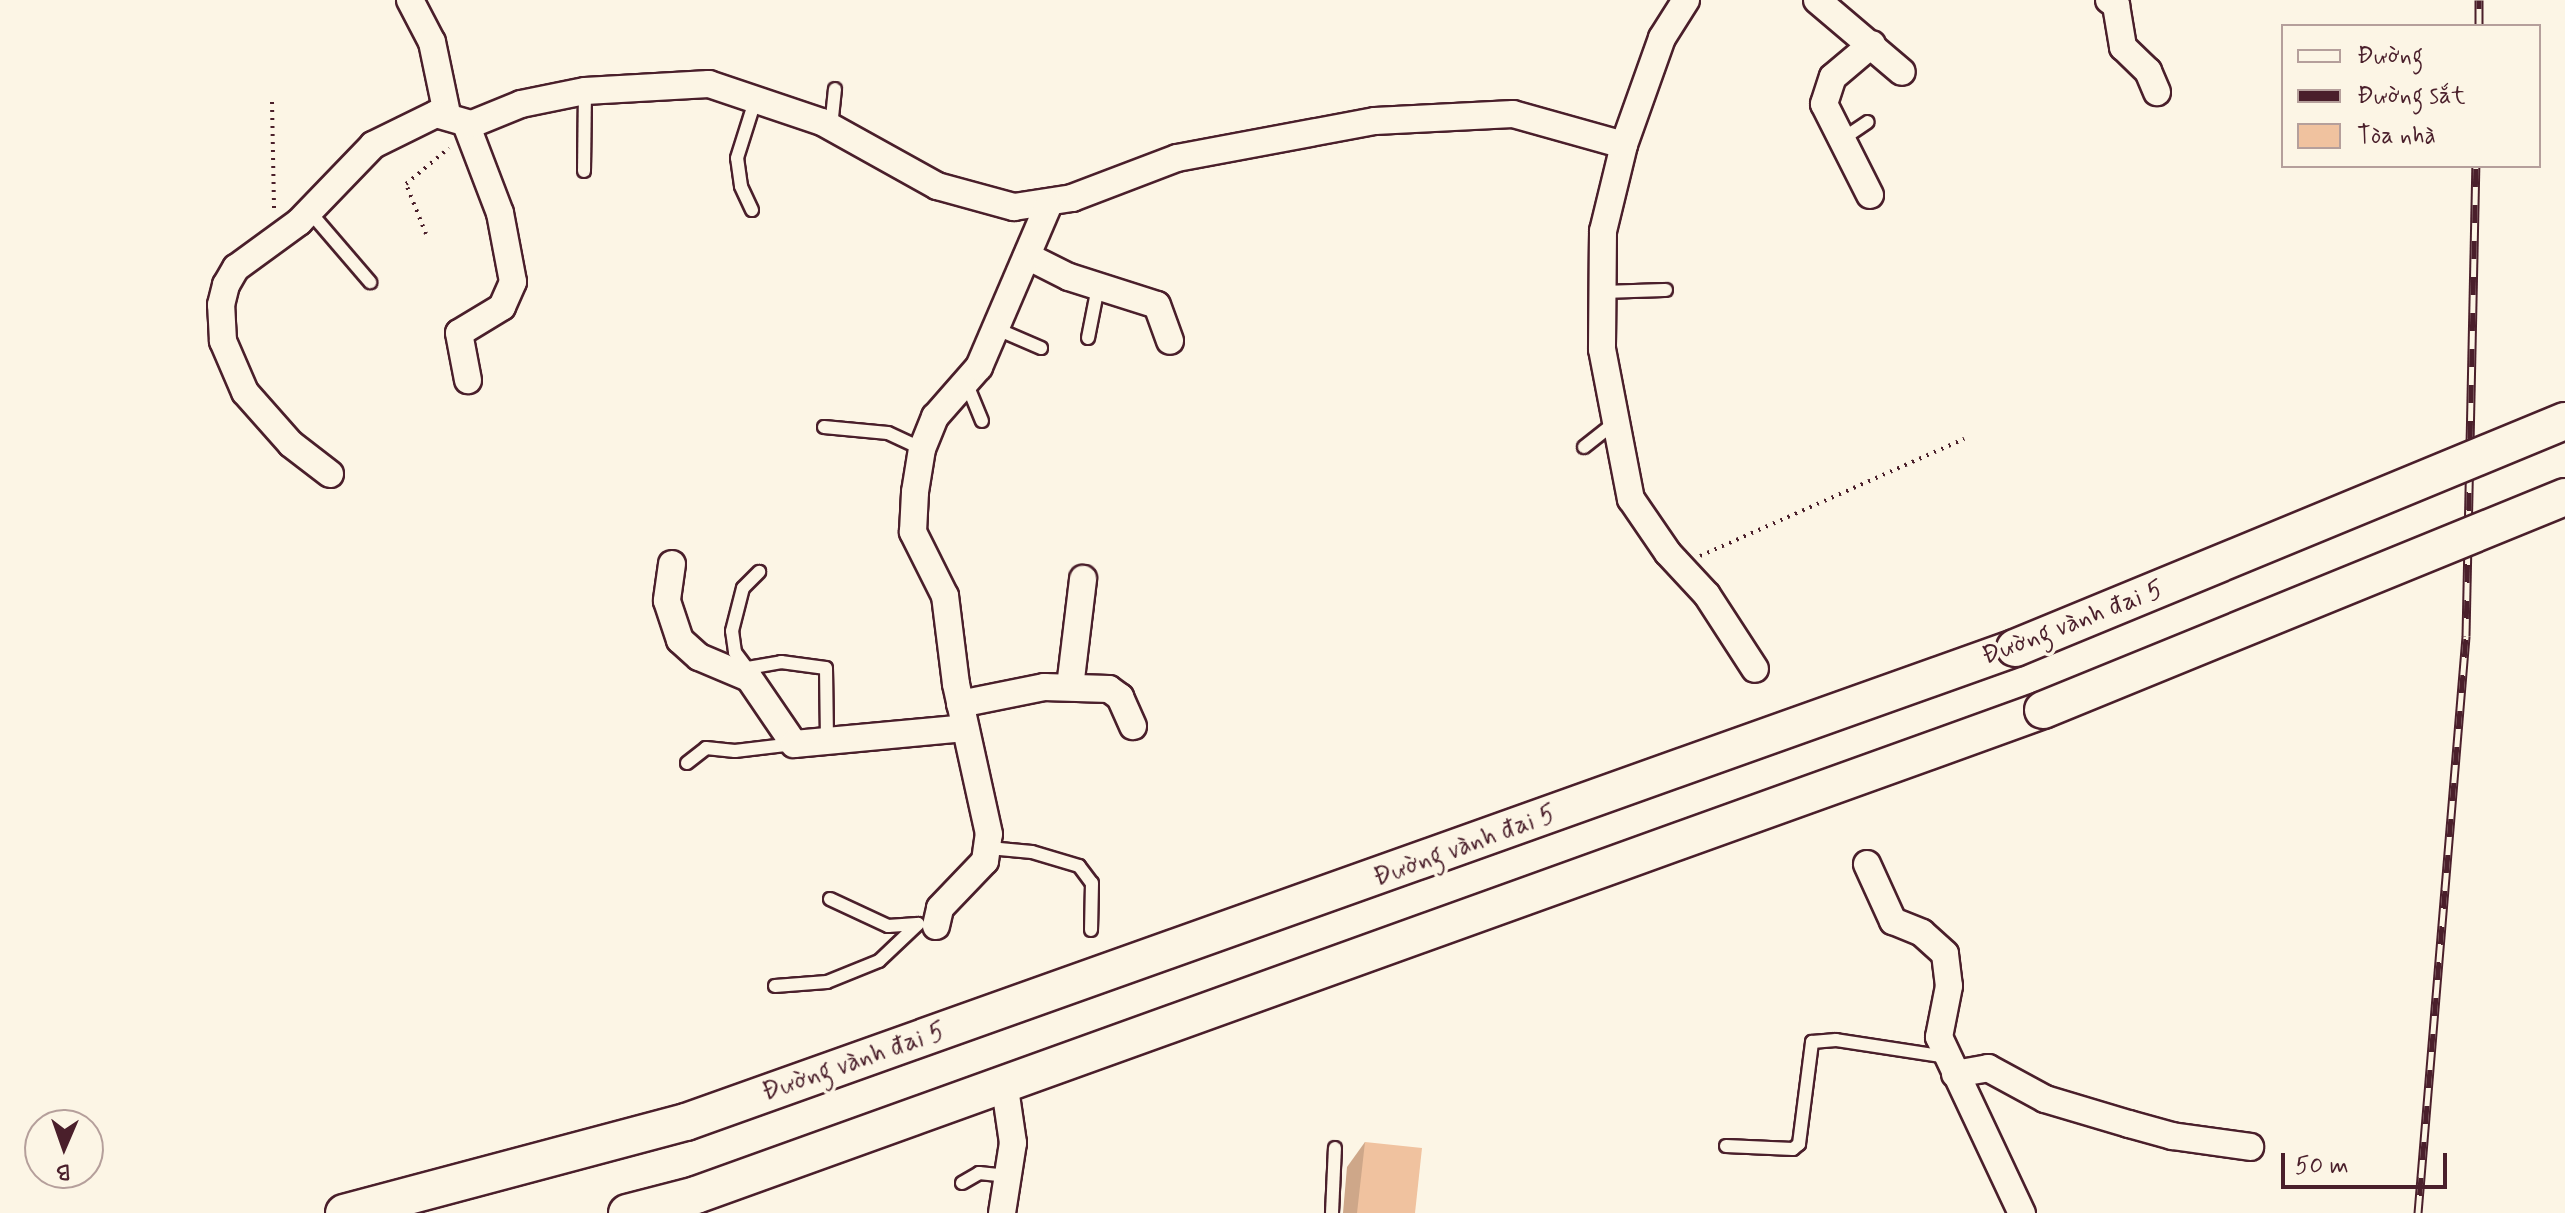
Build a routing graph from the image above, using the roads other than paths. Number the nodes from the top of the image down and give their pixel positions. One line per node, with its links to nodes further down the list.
1 (410, 0): 11 (street)
2 (1686, 0): 15 (street)
3 (1817, 0): 5 (street)
4 (2109, 0): 9 (street)
5 (1872, 44): 6 (street); 14 (street)
6 (1902, 72)
7 (835, 89): 13 (lane)
8 (585, 91): 10 (street); 11 (street); 16 (lane)
9 (2157, 92)
10 (755, 101): 13 (street); 19 (lane)
11 (460, 122): 20 (street); 30 (street)
12 (1868, 122): 14 (lane)
13 (831, 127): 18 (street)
14 (1841, 140): 17 (street)
15 (1624, 145): 18 (street); 25 (street)
16 (584, 171)
17 (1870, 195)
18 (1049, 204): 21 (street)
19 (752, 210)
20 (309, 211): 22 (lane); 38 (street)
21 (1027, 256): 23 (street); 26 (street)
22 (370, 282)
23 (1098, 287): 27 (lane); 28 (street)
24 (1666, 290): 25 (lane)
25 (1601, 292): 33 (street)
26 (997, 329): 29 (lane); 31 (street)
27 (1088, 338)
28 (1170, 341)
29 (1041, 348)
30 (468, 380)
31 (966, 382): 32 (lane); 37 (street)
32 (982, 421)
33 (1617, 421): 36 (lane); 44 (street)
34 (2565, 421): 64 (main road, Đường vành đai 5, bridge)
35 (824, 427): 37 (lane)
36 (1584, 447)
37 (922, 449): 46 (street)
38 (330, 474)
39 (2565, 497): 65 (main road, bridge)
40 (672, 564): 43 (street)
41 (759, 572): 43 (lane)
42 (1083, 579): 45 (street)
43 (741, 669): 48 (lane); 49 (street)
44 (1755, 669)
45 (1070, 687): 46 (street); 47 (street)
46 (963, 716): 48 (street); 51 (street)
47 (1133, 726)
48 (827, 743): 49 (street)
49 (794, 744): 50 (lane)
50 (687, 763)
51 (989, 848): 54 (street); 55 (lane)
52 (1867, 864): 57 (street)
53 (830, 899): 54 (lane)
54 (929, 922): 56 (lane)
55 (1091, 930)
56 (775, 986)
57 (1951, 1065): 59 (lane); 60 (street); 68 (street)
58 (1006, 1095): 62 (street)
59 (1726, 1146)
60 (2250, 1147)
61 (1335, 1148): 67 (lane)
62 (1008, 1176): 63 (lane); 66 (street)
63 (962, 1183)
64 (344, 1213)
65 (627, 1213)
66 (1002, 1213)
67 (1332, 1213)
68 (2022, 1213)

